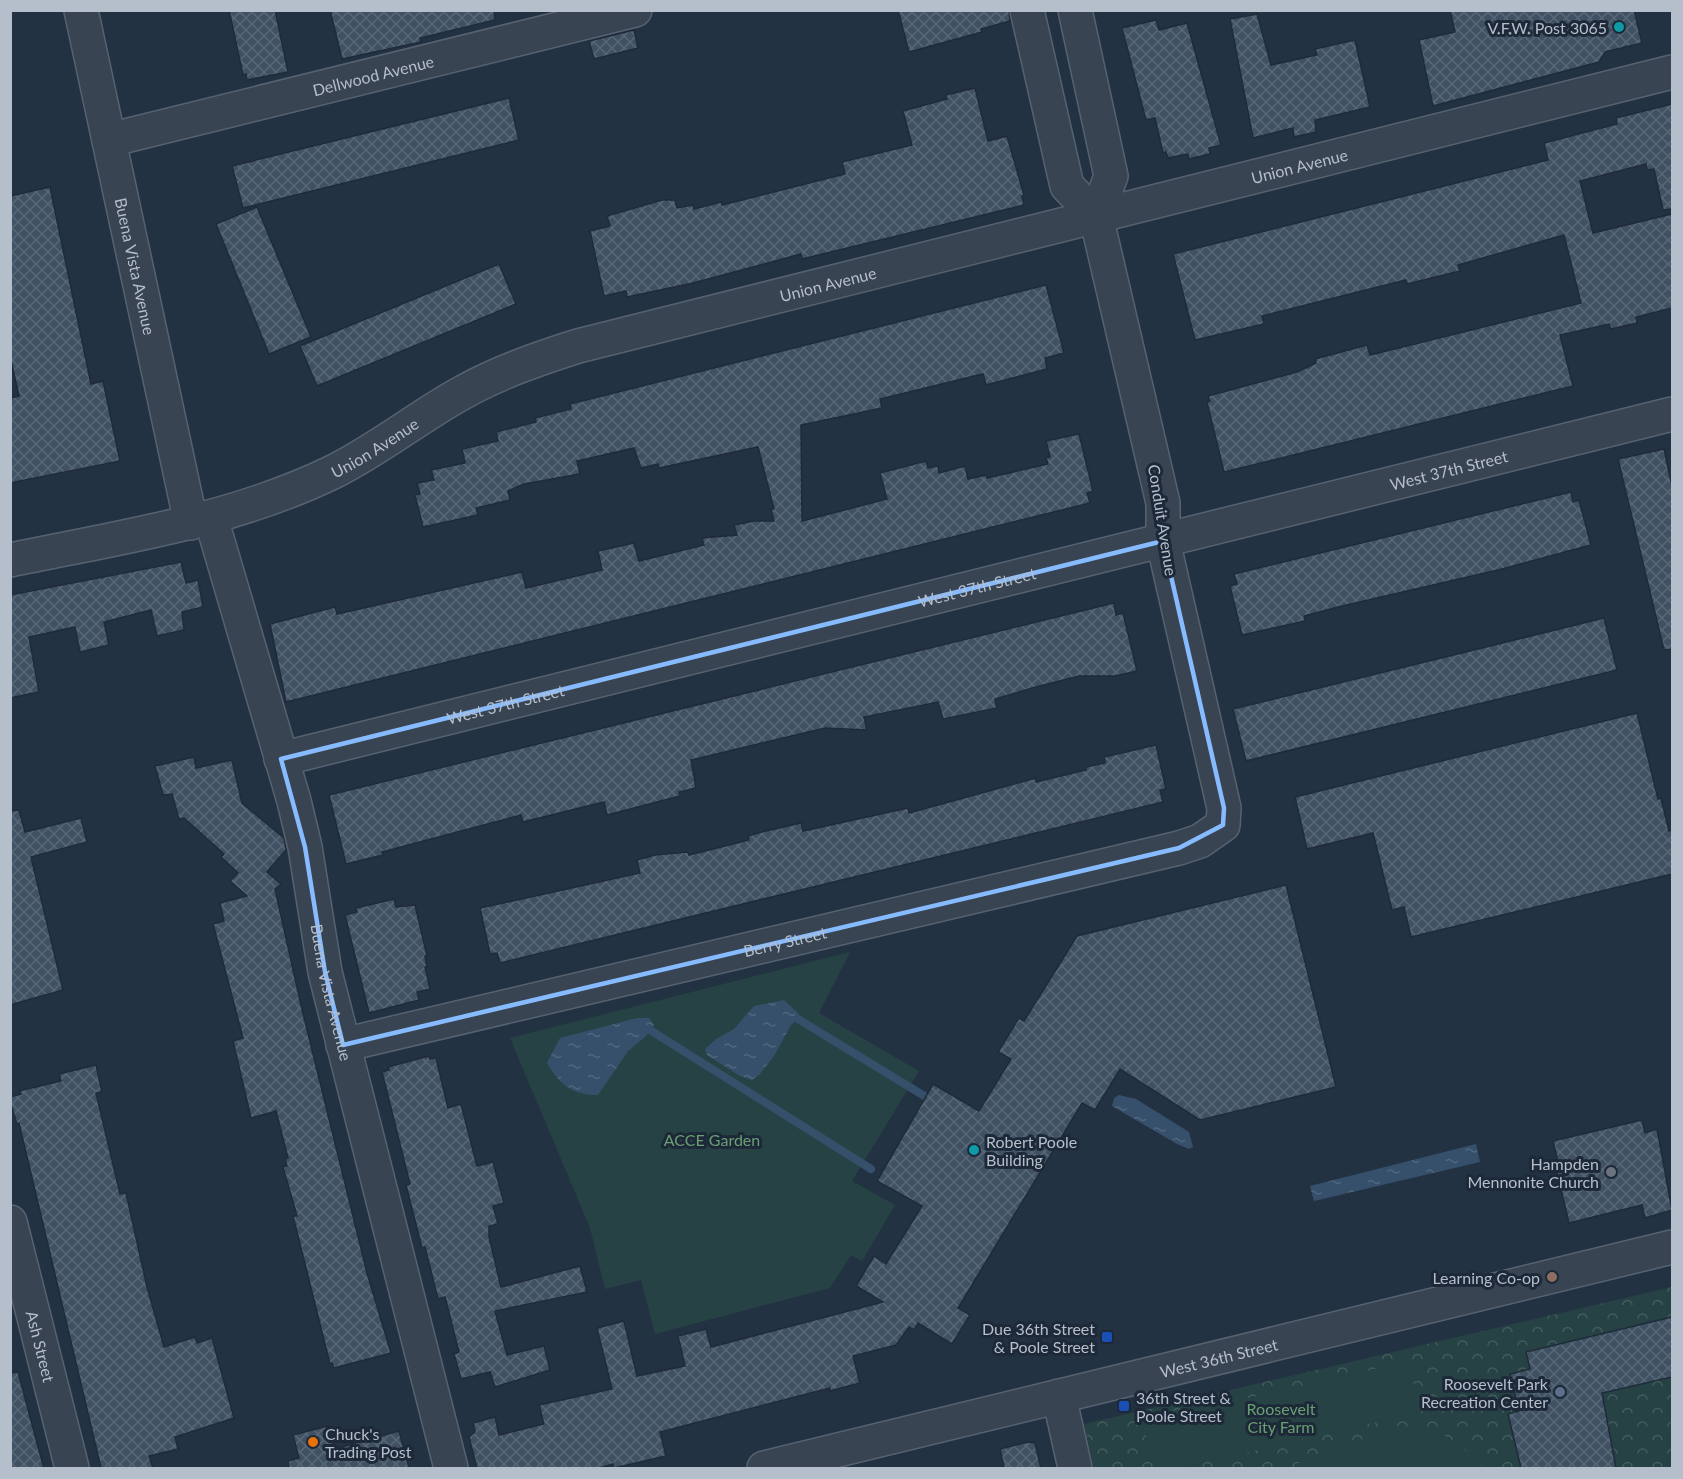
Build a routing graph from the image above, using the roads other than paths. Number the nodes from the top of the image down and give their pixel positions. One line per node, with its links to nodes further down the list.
1 (81, 10): 6 (street, Buena Vista Avenue)
2 (635, 10): 6 (street, Dellwood Avenue)
3 (1027, 10): 7 (street)
4 (1075, 10): 7 (street)
5 (1672, 72): 7 (street, Union Avenue)
6 (109, 140): 9 (street, Buena Vista Avenue)
7 (1096, 216): 9 (street, Union Avenue); 10 (street, Conduit Avenue)
8 (1672, 414): 10 (street, West 37th Street)
9 (201, 520): 11 (street, Union Avenue); 12 (street, Buena Vista Avenue)
10 (1163, 541): 12 (street, West 37th Street); 13 (street, Conduit Avenue)
11 (10, 560)
12 (281, 759): 14 (street, Buena Vista Avenue)
13 (1223, 825): 14 (street, Berry Street)
14 (343, 1045): 19 (street, Buena Vista Avenue)
15 (10, 1222): 18 (street, Ash Street)
16 (1672, 1246): 17 (street, West 36th Street)
17 (1059, 1396): 20 (street, West 36th Street); 21 (street)
18 (72, 1468)
19 (452, 1468)
20 (764, 1468)
21 (1076, 1468)

